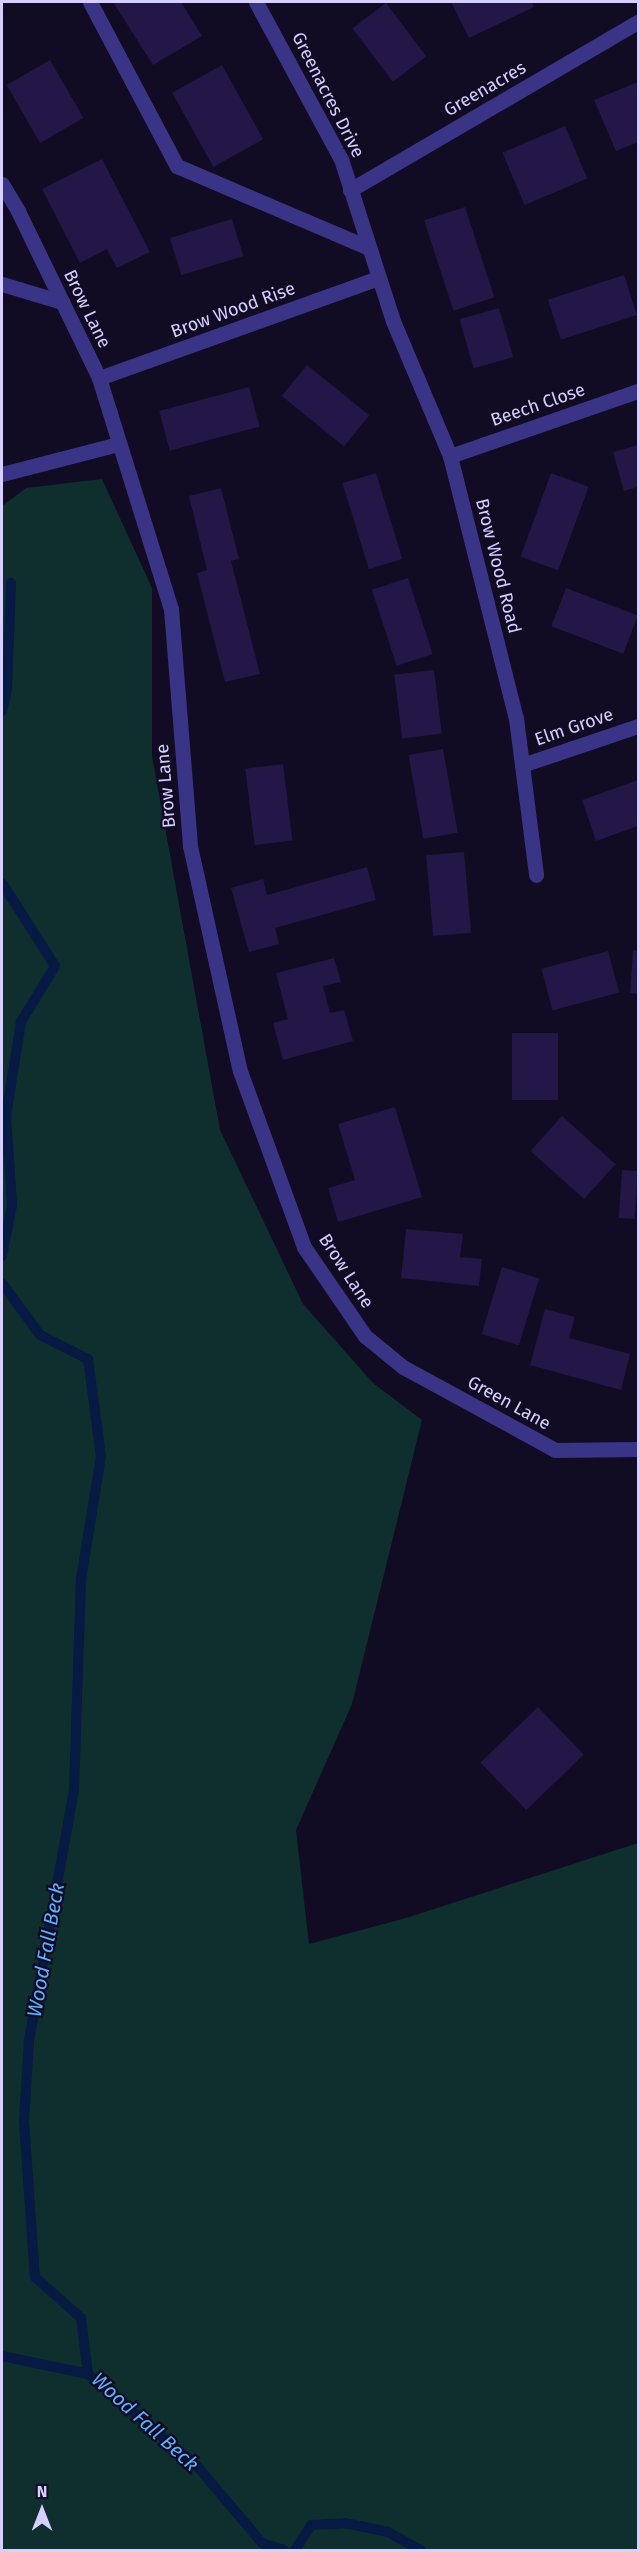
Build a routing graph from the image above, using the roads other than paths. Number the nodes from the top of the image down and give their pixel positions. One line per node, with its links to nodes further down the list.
1 (90, 2): 6 (street)
2 (256, 2): 5 (street, Greenacres Drive)
3 (639, 22): 5 (street, Greenacres)
4 (2, 184): 9 (street, Brow Lane)
5 (350, 190): 6 (street, Greenacres Drive)
6 (369, 248): 7 (street, Greenacres Drive)
7 (379, 278): 10 (street, Brow Wood Rise); 13 (street, Brow Wood Road)
8 (2, 284): 9 (street)
9 (62, 302): 10 (street, Brow Lane)
10 (99, 378): 12 (street, Brow Lane)
11 (639, 391): 13 (street, Beech Close)
12 (118, 444): 14 (street); 18 (street, Brow Lane)
13 (450, 456): 16 (street, Brow Wood Road)
14 (2, 474)
15 (639, 726): 16 (street, Elm Grove)
16 (522, 765): 17 (street, Brow Wood Road)
17 (536, 875)
18 (403, 1367): 19 (street, Green Lane)
19 (639, 1449)

